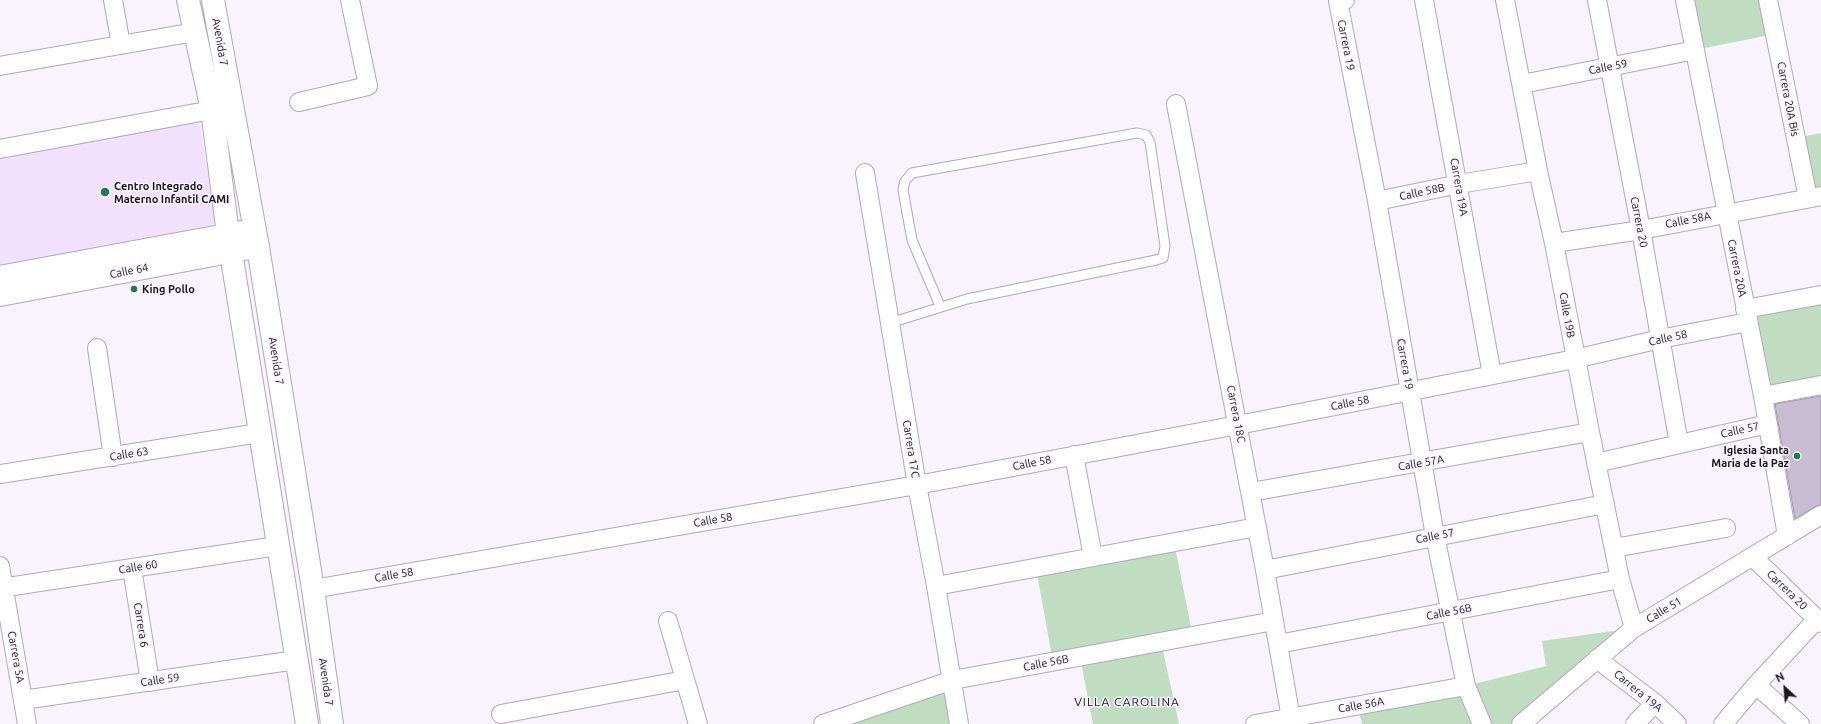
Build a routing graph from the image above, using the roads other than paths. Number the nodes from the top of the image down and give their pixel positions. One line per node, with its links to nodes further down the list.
1 (113, 0): 12 (street)
2 (188, 0): 11 (main road, Avenida 7)
3 (213, 0): 28 (main road, Avenida 7)
4 (350, 0): 17 (street)
5 (1424, 0): 23 (street, Carrera 19A)
6 (1506, 0): 16 (street, Calle 19B)
7 (1597, 0): 15 (street, Carrera 20)
8 (1685, 0): 13 (street, Carrera 20A)
9 (1768, 0): 24 (street, Carrera 20A Bis)
10 (1342, 1): 25 (street, Carrera 19)
11 (195, 32): 12 (street); 19 (main road, Avenida 7)
12 (121, 45): 14 (street)
13 (1695, 50): 15 (street, Calle 59); 26 (street, Carrera 20A)
14 (0, 66)
15 (1609, 67): 16 (street, Calle 59); 27 (street, Carrera 20)
16 (1522, 84): 21 (street, Calle 19B)
17 (300, 102)
18 (1176, 104): 45 (street, Carrera 18C)
19 (212, 110): 20 (street); 29 (main road, Avenida 7)
20 (0, 149)
21 (1538, 171): 23 (street, Calle 58B); 30 (street, Calle 19B)
22 (865, 173): 36 (street, Carrera 17C)
23 (1459, 184): 25 (street, Calle 58B); 40 (street, Carrera 19A)
24 (1814, 197): 26 (street, Calle 58A)
25 (1377, 201): 42 (street, Carrera 19)
26 (1726, 213): 27 (street, Calle 58A); 35 (street, Carrera 20A)
27 (1641, 230): 30 (street, Calle 58A); 37 (street, Carrera 20)
28 (256, 239): 29 (main road, Calle 64); 72 (main road, Avenida 7)
29 (230, 243): 31 (main road, Calle 64); 33 (main road, Calle 64); 47 (main road, Avenida 7)
30 (1554, 243): 39 (street, Calle 19B)
31 (0, 277)
32 (1821, 294): 35 (street, Calle 58)
33 (0, 295)
34 (940, 306): 34 (lane); 36 (lane)
35 (1746, 316): 37 (street, Calle 58); 43 (street, Carrera 20A)
36 (890, 323): 54 (street, Carrera 17C)
37 (1660, 339): 39 (street, Calle 58); 48 (street, Carrera 20)
38 (97, 348): 50 (street)
39 (1575, 359): 40 (street, Calle 58); 46 (street, Calle 19B)
40 (1492, 375): 42 (street, Calle 58)
41 (1821, 385): 43 (street)
42 (1410, 391): 45 (street, Calle 58); 51 (street, Carrera 19)
43 (1763, 396): 44 (street, Carrera 20A)
44 (1768, 424): 48 (street, Calle 57); 61 (street, Carrera 20A)
45 (1238, 425): 49 (street, Calle 58); 55 (street, Carrera 18C)
46 (1590, 432): 51 (street, Calle 57A); 52 (street, Calle 19B)
47 (259, 433): 50 (street, Calle 63); 62 (main road, Avenida 7)
48 (1679, 444): 52 (street, Calle 57)
49 (1074, 455): 54 (street, Calle 58); 64 (street)
50 (113, 457): 53 (street, Calle 63)
51 (1423, 462): 55 (street, Calle 57A); 60 (street, Carrera 19)
52 (1596, 463): 56 (street, Calle 19B)
53 (0, 474)
54 (917, 485): 70 (street, Carrera 17C); 72 (street, Calle 58)
55 (1251, 492): 58 (street, Carrera 18C)
56 (1605, 504): 60 (street, Calle 57); 63 (street, Calle 19B)
57 (1821, 515): 61 (street, Calle 51)
58 (1258, 527): 64 (street); 68 (street, Carrera 18C)
59 (1726, 528): 63 (street)
60 (1435, 536): 68 (street, Calle 57); 73 (street, Carrera 19)
61 (1787, 536): 65 (street, Calle 51)
62 (277, 546): 67 (street, Calle 60); 80 (main road, Avenida 7)
63 (1614, 548): 69 (street, Calle 19B)
64 (1093, 557): 70 (street)
65 (1752, 557): 75 (street, Carrera 20); 77 (street, Calle 51)
66 (0, 566): 71 (street, Carrera 5A)
67 (132, 568): 71 (street, Calle 60); 83 (street, Carrera 6)
68 (1265, 570): 74 (street, Carrera 18C)
69 (1620, 579): 73 (street, Calle 56B); 77 (street, Calle 19B)
70 (936, 586): 82 (street, Carrera 17C)
71 (1, 587): 86 (street, Carrera 5A)
72 (313, 589): 92 (main road, Avenida 7)
73 (1451, 612): 78 (street, Calle 56B); 85 (street, Carrera 19)
74 (1274, 621): 78 (street, Carrera 18C); 82 (street, Calle 56B)
75 (1819, 621): 84 (street)
76 (668, 622): 81 (street)
77 (1634, 628): 79 (street, Calle 51)
78 (1278, 644): 89 (street, Carrera 18C)
79 (1597, 658): 87 (street, Carrera 19A); 98 (street, Calle 51)
80 (296, 660): 83 (street, Calle 59); 91 (main road, Avenida 7)
81 (685, 680): 88 (street); 93 (street)
82 (953, 680): 94 (street, Calle 56B); 95 (street, Carrera 17C)
83 (150, 682): 86 (street, Calle 59)
84 (1756, 685): 101 (street); 102 (street)
85 (1466, 686): 89 (street, Calle 56A); 97 (street, Carrera 19)
86 (23, 700): 90 (street, Carrera 5A)
87 (1655, 703): 99 (street); 100 (street, Carrera 19A)
88 (501, 714)
89 (1291, 721): 96 (street, Calle 56A)
90 (28, 724)
91 (306, 724)
92 (332, 724)
93 (698, 724)
94 (822, 724)
95 (959, 724)
96 (1255, 724)
97 (1482, 724)
98 (1521, 724)
99 (1635, 724)
100 (1677, 724)
101 (1723, 724)
102 (1800, 724)

